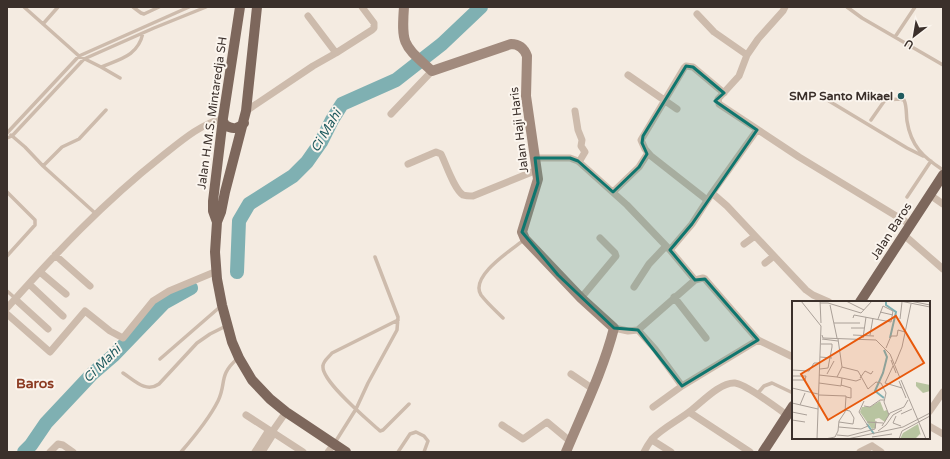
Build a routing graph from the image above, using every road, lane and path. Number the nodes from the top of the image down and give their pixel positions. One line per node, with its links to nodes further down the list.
1 (24, 7): 16 (lane)
2 (58, 7): 16 (lane)
3 (133, 7): 4 (lane)
4 (159, 7)
5 (189, 7): 17 (lane)
6 (206, 7): 17 (lane)
7 (240, 7): 37 (main road, Jalan H.M.S. Mintaredja SH)
8 (257, 7): 34 (main road, Jalan H.M.S. Mintaredja SH)
9 (362, 7): 20 (street)
10 (404, 7): 26 (street)
11 (784, 7): 21 (street)
12 (847, 7): 19 (lane)
13 (915, 7): 19 (lane)
14 (697, 14): 21 (street)
15 (308, 16): 20 (street)
16 (43, 24): 22 (lane)
17 (153, 26): 18 (lane); 22 (lane)
18 (143, 33): 23 (lane); 25 (lane)
19 (896, 37): 24 (lane)
20 (336, 53): 34 (street)
21 (747, 55): 29 (street)
22 (79, 56): 23 (lane); 41 (lane)
23 (84, 60): 25 (lane); 42 (lane)
24 (943, 65)
25 (101, 67): 28 (lane)
26 (429, 68): 36 (street); 46 (street, Jalan Haji Haris)
27 (628, 75): 30 (street)
28 (120, 78)
29 (724, 93): 30 (street); 40 (street)
30 (664, 100): 32 (street); 44 (street)
31 (829, 101): 45 (lane)
32 (677, 109)
33 (106, 110): 50 (lane)
34 (246, 112): 39 (main road, Jalan H.M.S. Mintaredja SH)
35 (575, 112): 48 (street)
36 (391, 114)
37 (223, 119): 39 (main road); 61 (street); 62 (main road, Jalan H.M.S. Mintaredja SH)
38 (871, 120): 45 (lane)
39 (244, 123): 62 (main road, Jalan H.M.S. Mintaredja SH)
40 (757, 130): 56 (street); 63 (street)
41 (7, 132): 42 (lane)
42 (12, 136): 43 (lane); 50 (lane)
43 (7, 138)
44 (648, 153): 55 (street); 59 (street)
45 (924, 156): 47 (lane)
46 (535, 158): 48 (street); 51 (street, Jalan Haji Haris)
47 (931, 161): 52 (lane); 58 (lane)
48 (579, 162): 55 (street)
49 (408, 164): 51 (street)
50 (43, 166): 61 (lane)
51 (537, 170): 67 (street, Jalan Haji Haris)
52 (943, 170)
53 (943, 175): 57 (main road, Jalan Baros)
54 (7, 192): 71 (lane)
55 (613, 192): 69 (street)
56 (712, 193): 59 (street); 65 (street)
57 (930, 195): 60 (street); 63 (main road, Jalan Baros)
58 (907, 197)
59 (707, 200): 69 (street)
60 (943, 204)
61 (95, 213): 70 (street)
62 (217, 222): 77 (main road, Jalan H.M.S. Mintaredja SH)
63 (911, 225): 64 (main road, Jalan Baros)
64 (904, 235): 75 (street); 88 (main road, Jalan Baros)
65 (755, 236): 68 (street); 72 (street)
66 (600, 238): 85 (street)
67 (526, 239): 85 (street); 93 (lane)
68 (744, 244)
69 (668, 248): 78 (street); 81 (street)
70 (55, 255): 76 (street); 80 (street)
71 (7, 256)
72 (774, 256): 74 (street); 87 (street)
73 (375, 258): 94 (lane)
74 (765, 263)
75 (943, 269)
76 (40, 272): 79 (street); 83 (street)
77 (217, 272): 89 (main road, Jalan H.M.S. Mintaredja SH); 91 (street)
78 (695, 280): 84 (street); 100 (street)
79 (29, 284): 86 (street); 92 (street)
80 (90, 286)
81 (634, 287)
82 (7, 291): 86 (lane)
83 (66, 294)
84 (674, 297): 98 (street); 99 (street)
85 (581, 298): 96 (street)
86 (16, 299): 90 (street); 97 (street)
87 (827, 301)
88 (864, 301)
89 (222, 305): 95 (main road, Jalan H.M.S. Mintaredja SH); 103 (lane)
90 (7, 308)
91 (7, 314)
92 (63, 316)
93 (503, 318)
94 (398, 320): 114 (lane); 114 (lane)
95 (228, 326): 102 (main road, Jalan H.M.S. Mintaredja SH); 104 (lane)
96 (614, 328): 98 (street); 107 (street)
97 (48, 329)
98 (638, 330): 106 (street)
99 (706, 338)
100 (758, 340): 101 (street); 106 (street)
101 (792, 357)
102 (239, 358): 116 (main road, Jalan H.M.S. Mintaredja SH); 130 (lane)
103 (160, 359)
104 (123, 373)
105 (570, 374): 107 (street)
106 (682, 386): 112 (street)
107 (593, 389): 125 (street)
108 (943, 392): 115 (street)
109 (792, 393): 110 (lane)
110 (756, 394): 117 (street); 119 (street)
111 (409, 404): 114 (lane)
112 (653, 407)
113 (792, 408): 119 (main road)
114 (356, 410): 127 (lane)
115 (930, 411)
116 (286, 412): 122 (street); 127 (main road, Jalan H.M.S. Mintaredja SH)
117 (689, 412): 124 (street); 140 (street)
118 (246, 414): 122 (street)
119 (787, 415): 141 (main road)
120 (502, 425): 125 (street)
121 (930, 427): 123 (street)
122 (272, 432): 131 (street); 132 (street); 133 (street)
123 (943, 434)
124 (652, 440): 138 (street); 139 (street)
125 (571, 442): 137 (street)
126 (873, 442): 142 (street); 143 (street)
127 (338, 450): 134 (main road, Jalan H.M.S. Mintaredja SH)
128 (50, 452): 129 (street)
129 (73, 452)
130 (181, 452)
131 (255, 452)
132 (262, 452)
133 (303, 452)
134 (356, 452)
135 (398, 452): 136 (lane)
136 (424, 452)
137 (566, 452)
138 (644, 452)
139 (671, 452)
140 (750, 452)
141 (763, 452)
142 (860, 452)
143 (881, 452)

